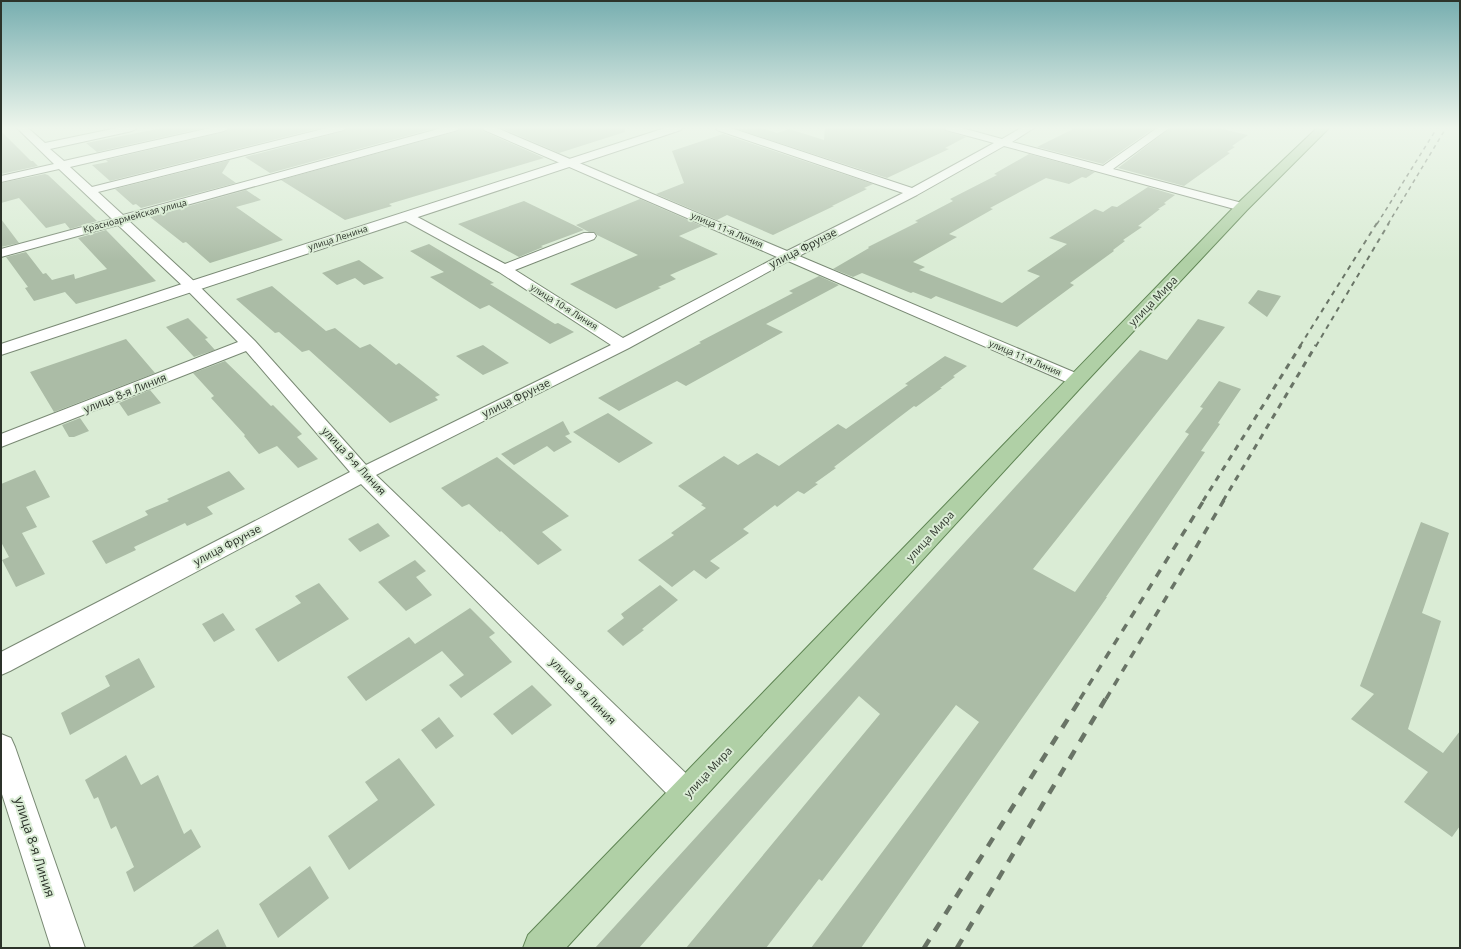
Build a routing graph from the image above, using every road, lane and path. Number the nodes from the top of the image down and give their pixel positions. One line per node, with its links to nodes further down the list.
1 (30, 172): 11 (street)
2 (70, 172): 12 (street, улица 9-я Линия)
3 (161, 172): 12 (street)
4 (292, 172): 16 (street, Красноармейская улица)
5 (539, 172): 15 (main road, улица Ленина)
6 (594, 172): 19 (street, улица 11-я Линия)
7 (854, 172): 13 (street)
8 (949, 172): 13 (street, улица Фрунзе)
9 (1113, 172): 14 (street)
10 (1278, 172): 14 (main road, улица Мира)
11 (1, 179)
12 (89, 190): 16 (street, улица 9-я Линия)
13 (913, 192): 19 (street, улица Фрунзе)
14 (1242, 207): 25 (main road, улица Мира)
15 (406, 216): 20 (street, улица 10-я Линия); 21 (main road, улица Ленина)
16 (118, 220): 18 (street, Красноармейская улица); 21 (street, улица 9-я Линия)
17 (589, 236): 20 (street)
18 (1, 253)
19 (788, 256): 23 (street, улица Фрунзе); 25 (street, улица 11-я Линия)
20 (504, 269): 23 (street, улица 10-я Линия)
21 (191, 286): 22 (street, улица 9-я Линия); 24 (main road, улица Ленина)
22 (249, 344): 26 (street, улица 8-я Линия); 27 (street, улица 9-я Линия)
23 (623, 345): 27 (street, улица Фрунзе)
24 (1, 350)
25 (1077, 380): 30 (main road, улица Мира)
26 (1, 441)
27 (363, 474): 28 (street, улица Фрунзе); 30 (street, улица 9-я Линия)
28 (1, 664)
29 (1, 747): 31 (street, улица 8-я Линия)
30 (687, 794): 32 (main road, улица Мира)
31 (68, 948)
32 (541, 948)

